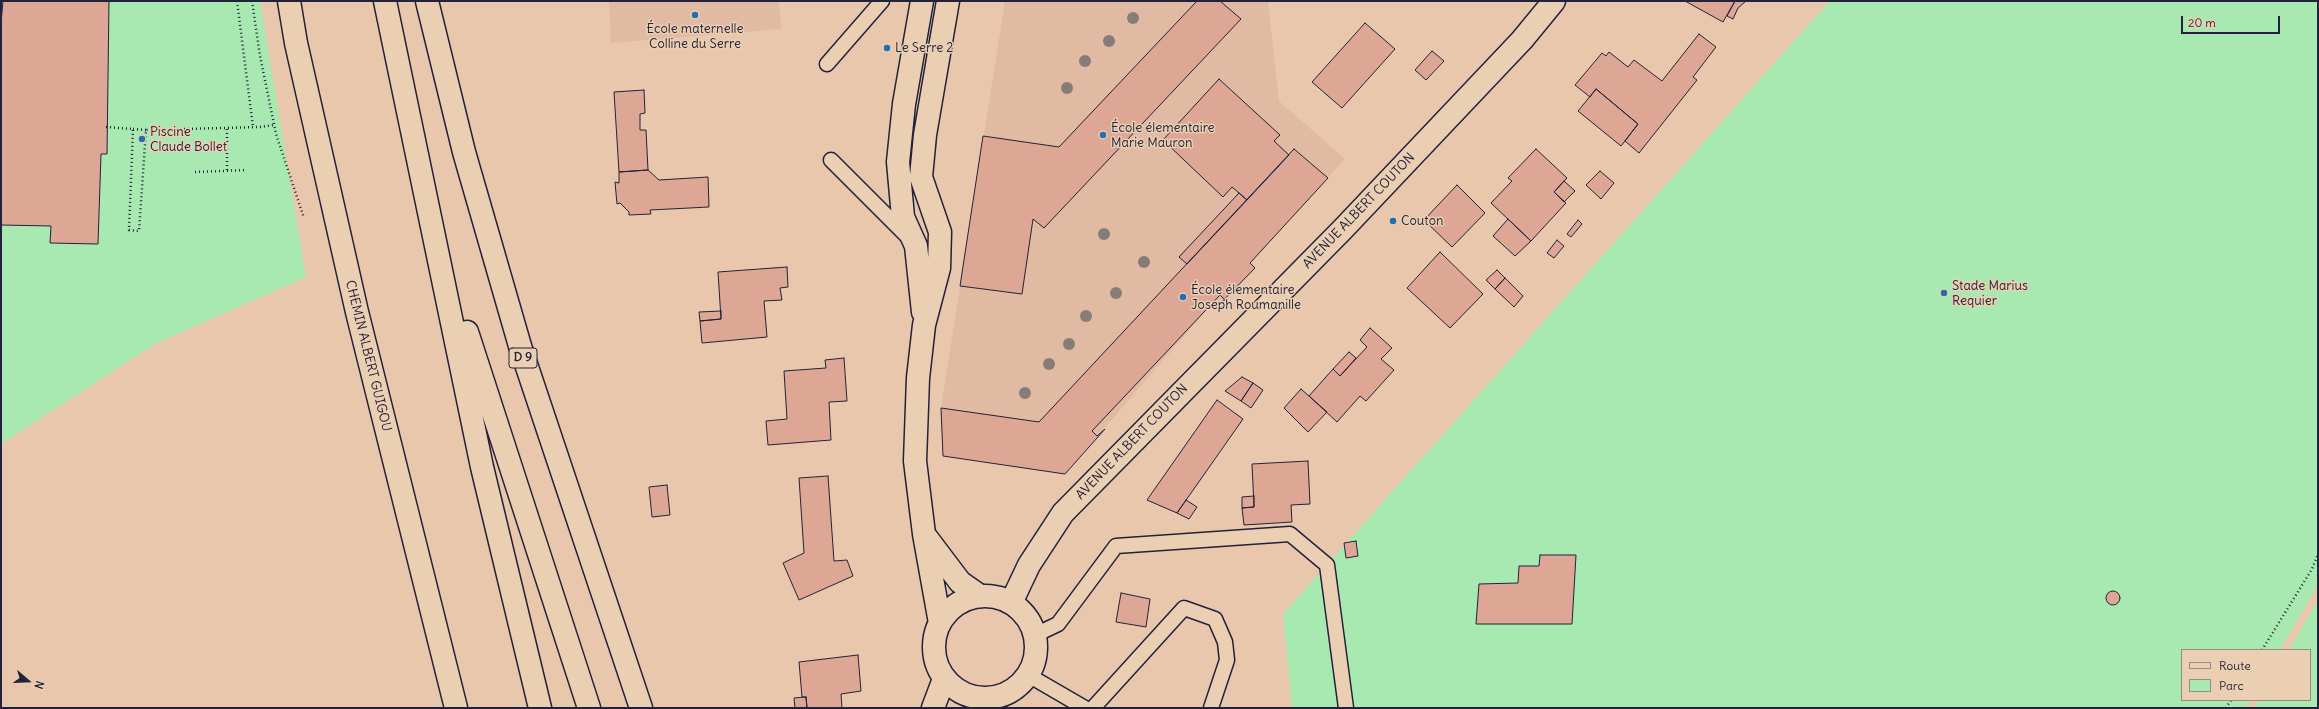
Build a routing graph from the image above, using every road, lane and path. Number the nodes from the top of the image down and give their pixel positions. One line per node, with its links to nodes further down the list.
1 (237, 1): 13 (path)
2 (252, 1): 11 (path)
3 (290, 1): 37 (main road, CHEMIN ALBERT GUIGOU)
4 (385, 1): 24 (main road)
5 (427, 1): 40 (main road, D 9)
6 (882, 1): 10 (lane)
7 (922, 1): 25 (main road)
8 (948, 1): 26 (main road)
9 (1554, 1): 30 (main road, AVENUE ALBERT COUTON)
10 (827, 64)
11 (274, 125): 13 (path); 23 (path)
12 (106, 127): 14 (path)
13 (253, 128): 17 (path)
14 (132, 129): 18 (path); 18 (path)
15 (153, 129): 18 (path)
16 (184, 129): 17 (path)
17 (227, 129): 21 (path)
18 (146, 130)
19 (831, 160): 25 (lane)
20 (247, 170): 21 (path)
21 (227, 171): 22 (path)
22 (195, 172)
23 (306, 224)
24 (434, 232): 38 (main road); 39 (main road)
25 (916, 246): 26 (main road)
26 (924, 325): 27 (main road)
27 (924, 534): 29 (main road); 31 (main road)
28 (2318, 554): 33 (path)
29 (980, 596): 30 (main road); 31 (main road)
30 (1011, 603): 32 (main road)
31 (940, 622): 35 (main road)
32 (1035, 635): 34 (main road); 45 (lane)
33 (2263, 649)
34 (1028, 675): 36 (main road); 42 (lane)
35 (944, 679): 36 (main road); 41 (main road)
36 (985, 704)
37 (456, 708)
38 (540, 708)
39 (589, 708)
40 (641, 708)
41 (933, 708)
42 (1086, 708)
43 (1093, 708): 44 (lane)
44 (1211, 708)
45 (1346, 708)

